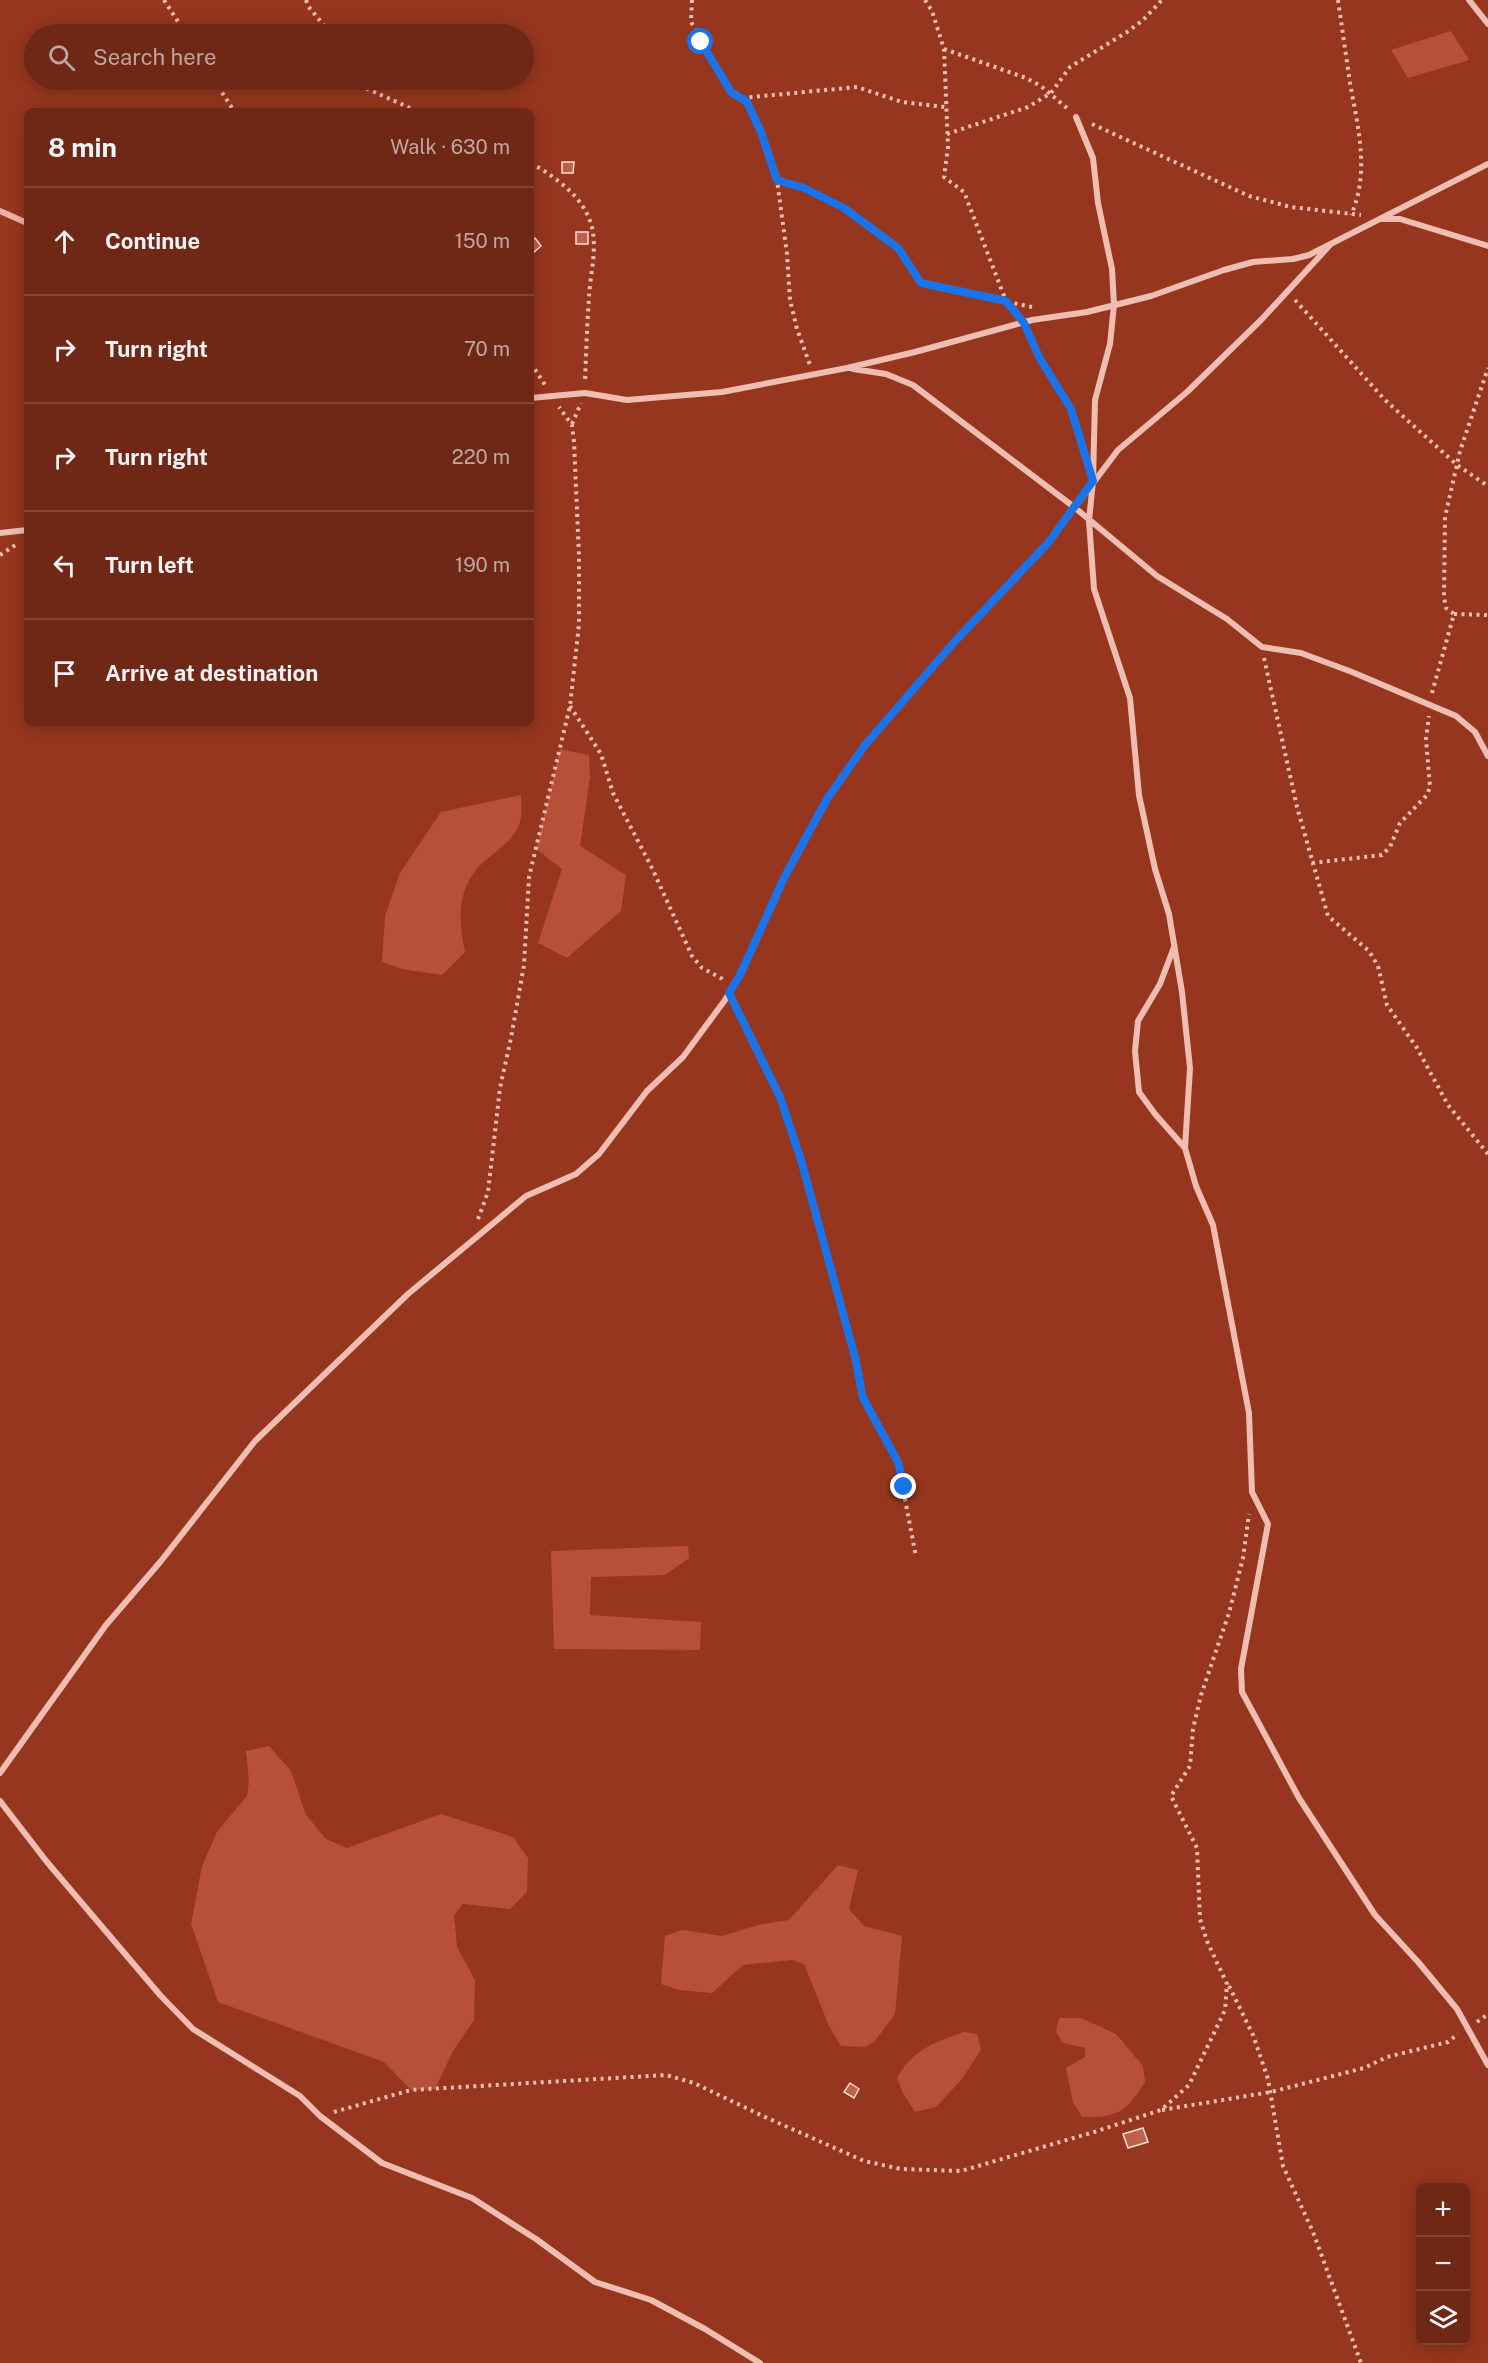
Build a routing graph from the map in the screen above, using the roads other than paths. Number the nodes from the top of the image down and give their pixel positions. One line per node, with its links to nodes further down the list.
1 (1469, 0): 2 (street)
2 (1488, 24)
3 (1076, 117): 8 (street)
4 (1488, 164): 5 (street)
5 (1381, 219): 6 (street); 7 (street)
6 (1330, 245): 8 (street); 11 (street)
7 (1488, 246)
8 (1114, 305): 9 (street); 11 (street)
9 (847, 368): 10 (street); 12 (street)
10 (534, 398)
11 (1093, 481): 12 (street); 13 (street)
12 (1074, 507): 13 (street); 19 (street)
13 (1089, 521): 16 (street); 17 (street)
14 (24, 530): 15 (street)
15 (0, 533)
16 (1488, 756)
17 (1174, 947): 18 (street); 18 (street)
18 (1185, 1148): 21 (street)
19 (0, 1773)
20 (0, 1801): 22 (street)
21 (1488, 2066)
22 (760, 2363)

